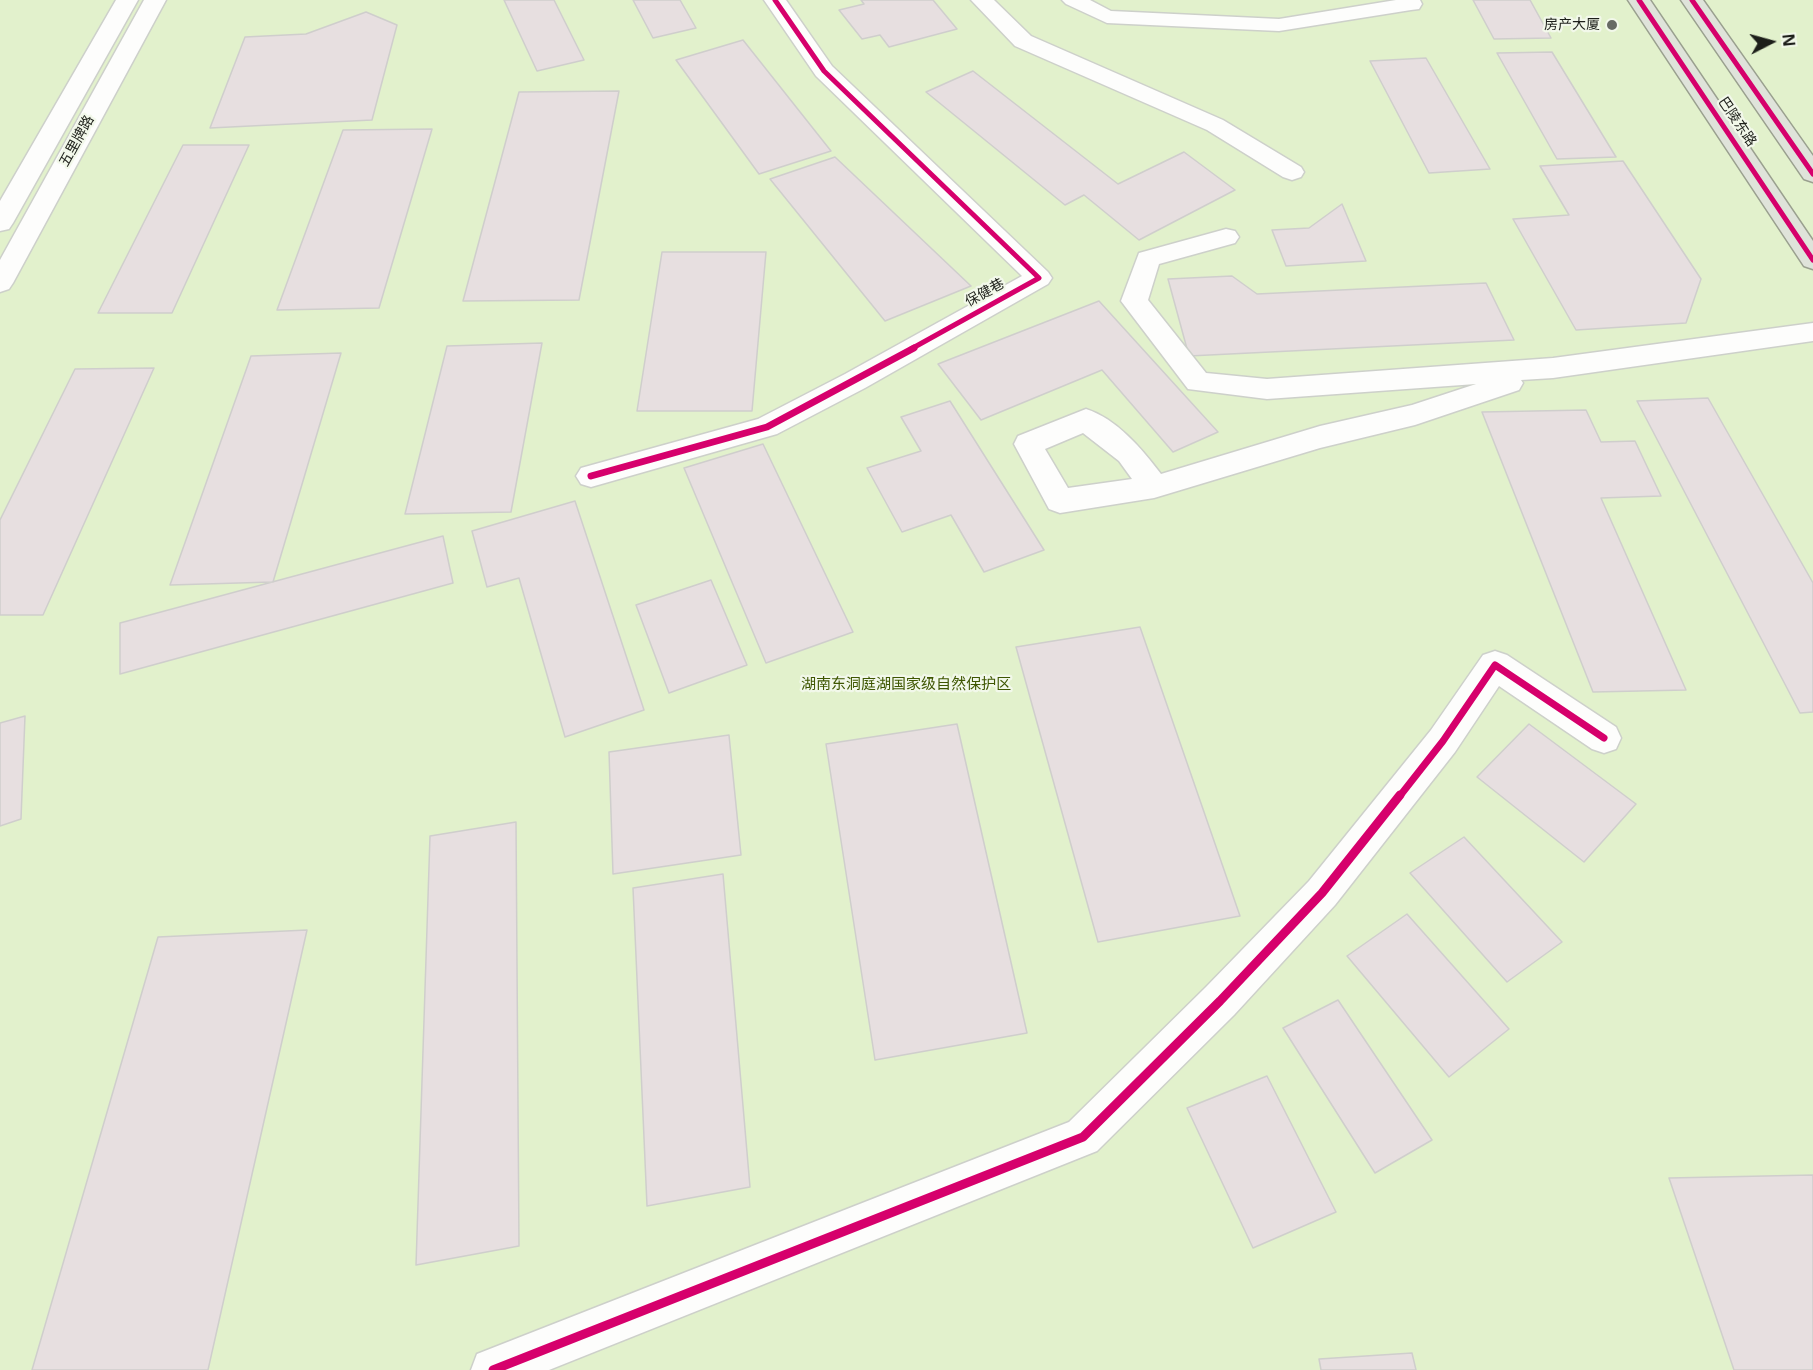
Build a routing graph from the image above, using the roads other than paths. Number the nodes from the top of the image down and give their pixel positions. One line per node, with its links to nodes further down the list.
1 (127, 0): 11 (street, 五里牌路)
2 (155, 0): 14 (street, 五里牌路)
3 (775, 0): 17 (street, 保健巷)
4 (982, 0): 9 (street)
5 (1073, 0): 6 (street)
6 (1409, 0)
7 (1639, 0): 13 (main road, 巴陵东路)
8 (1692, 0): 10 (main road)
9 (1292, 172)
10 (1813, 174)
11 (0, 223)
12 (1226, 237): 16 (street)
13 (1813, 260)
14 (0, 283)
15 (1813, 332): 16 (street)
16 (1553, 368): 18 (street)
17 (591, 476)
18 (1154, 488)
19 (1604, 738): 20 (street)
20 (493, 1370)

